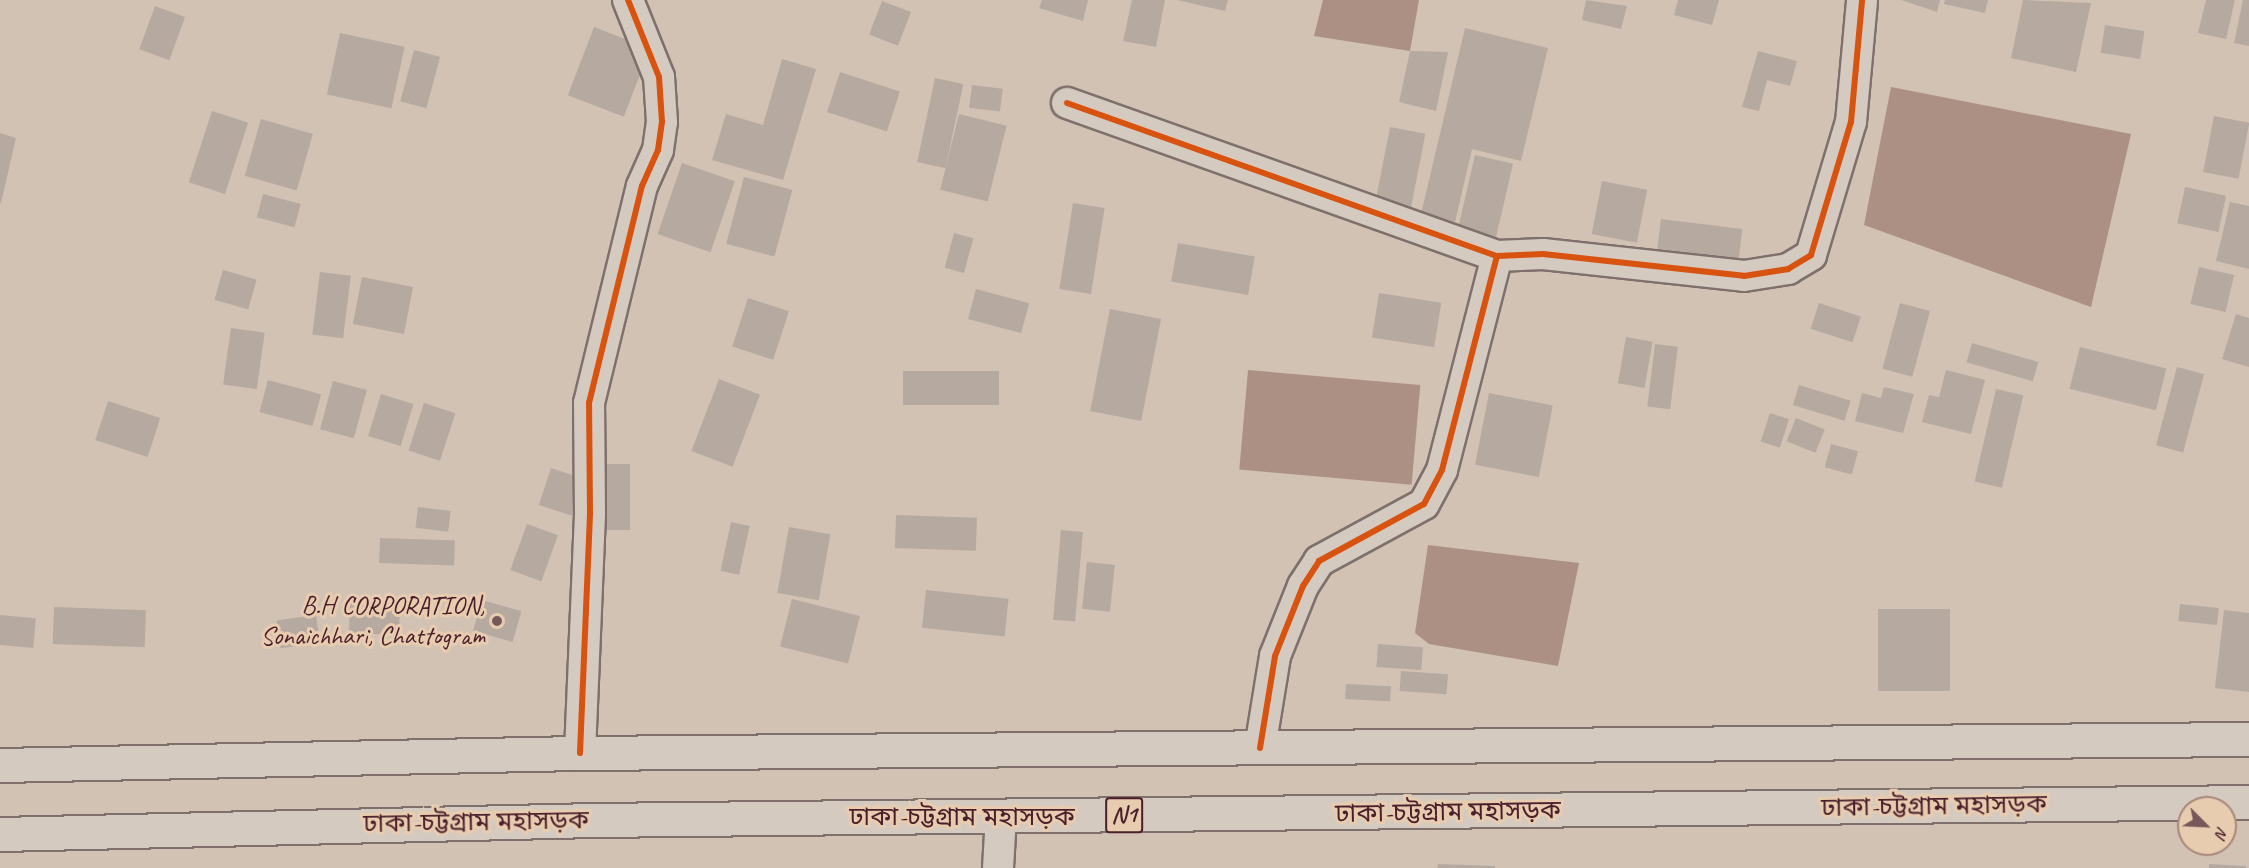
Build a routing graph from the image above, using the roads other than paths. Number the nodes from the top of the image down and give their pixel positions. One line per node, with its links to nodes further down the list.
1 (628, 0): 7 (street)
2 (1862, 0): 4 (street)
3 (1067, 103): 4 (street)
4 (1497, 255): 6 (street)
5 (2249, 739): 6 (highway)
6 (1260, 748): 7 (highway)
7 (580, 753): 8 (highway)
8 (0, 765)
9 (2249, 802): 10 (highway, ঢাকা-চট্টগ্রাম মহাসড়ক / N1)
10 (1001, 816): 11 (highway, ঢাকা-চট্টগ্রাম মহাসড়ক / N1); 12 (street)
11 (0, 834)
12 (998, 868)

